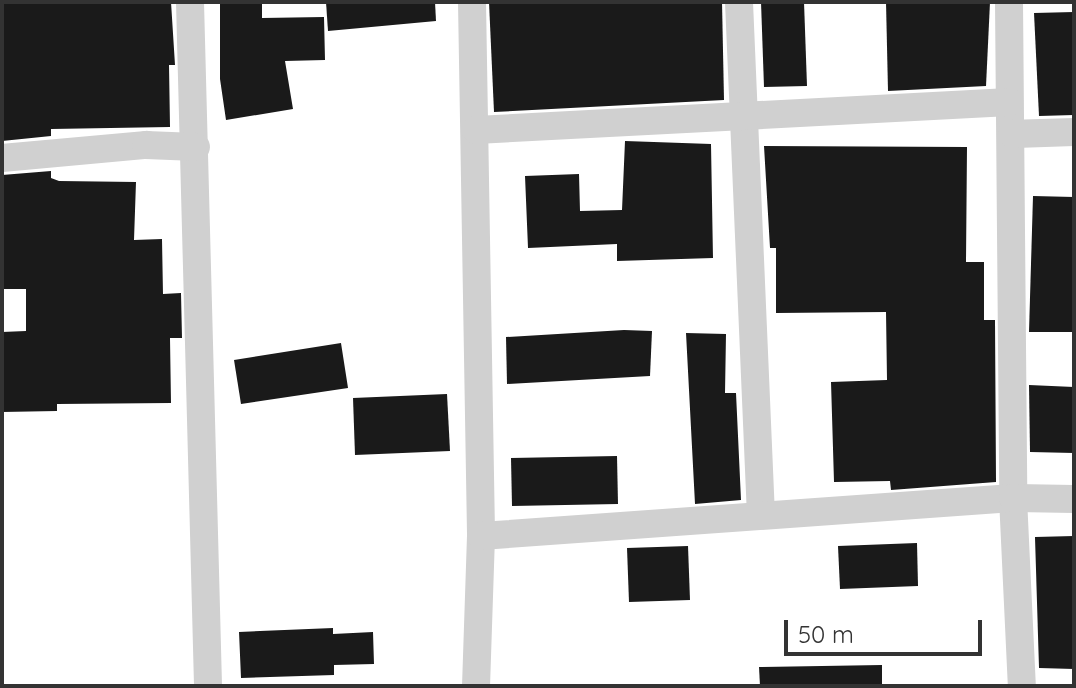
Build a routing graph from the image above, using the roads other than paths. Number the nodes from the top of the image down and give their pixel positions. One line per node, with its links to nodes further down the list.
1 (190, 2): 10 (street)
2 (472, 2): 7 (street)
3 (739, 2): 6 (street)
4 (1009, 2): 5 (street)
5 (1009, 102): 6 (street); 9 (street)
6 (742, 113): 7 (street); 14 (street)
7 (476, 130): 15 (street)
8 (1074, 132): 9 (street)
9 (1012, 134): 12 (street)
10 (196, 147): 11 (street); 16 (street)
11 (2, 158)
12 (1013, 498): 13 (street); 14 (street); 18 (street)
13 (1074, 499)
14 (761, 516): 15 (street)
15 (481, 536): 17 (street)
16 (208, 686)
17 (476, 686)
18 (1022, 686)

